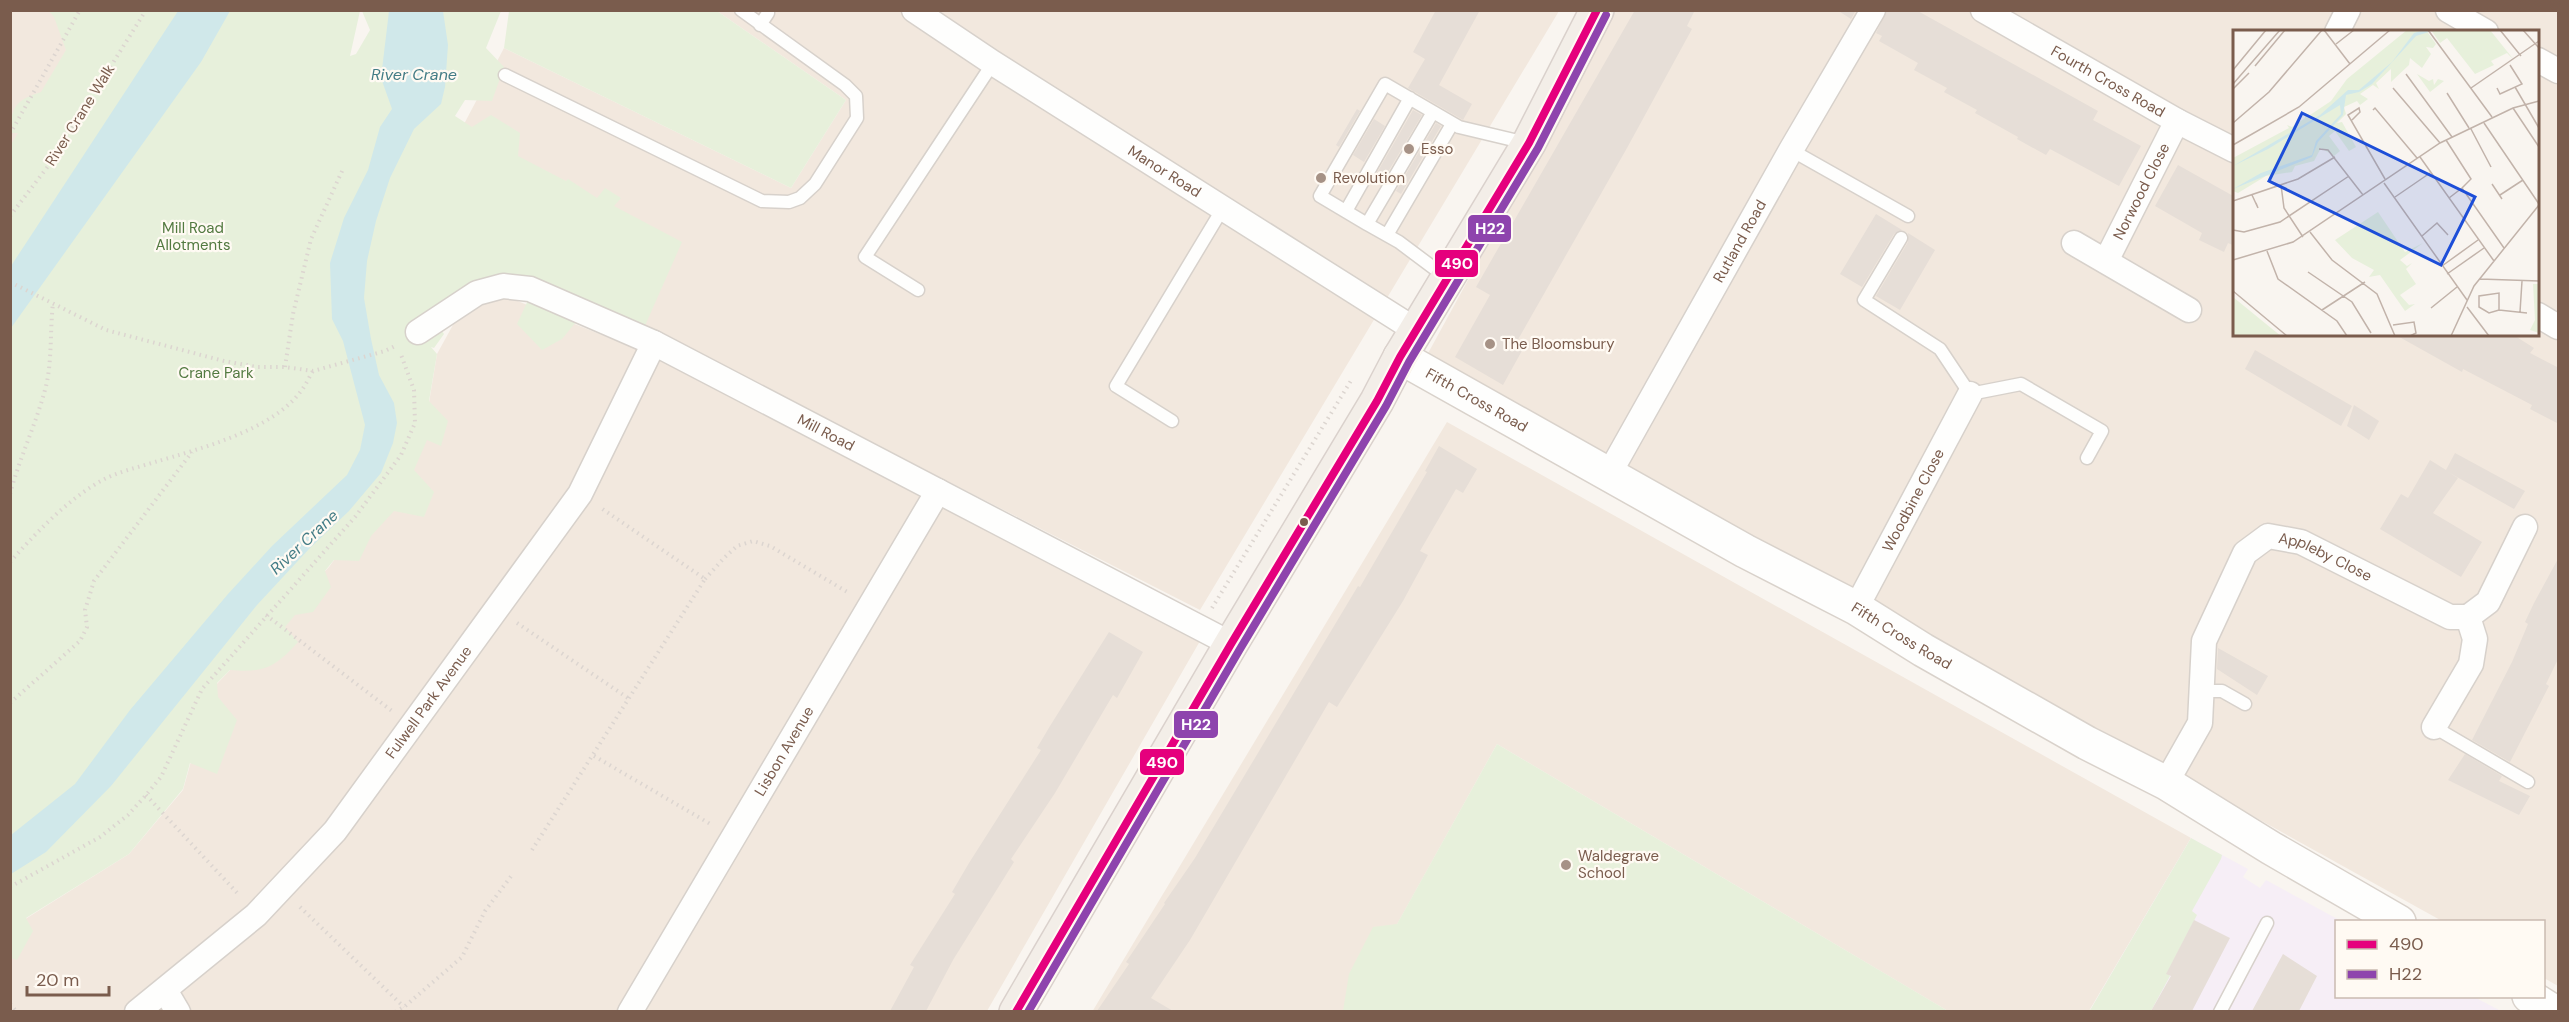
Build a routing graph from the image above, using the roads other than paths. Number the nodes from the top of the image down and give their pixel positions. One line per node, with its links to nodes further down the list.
1 (741, 10): 9 (lane)
2 (914, 10): 13 (street, Manor Road)
3 (1597, 10): 20 (main road)
4 (1873, 10): 22 (street, Rutland Road)
5 (1983, 10): 18 (street, Fourth Cross Road)
6 (2348, 10): 10 (street)
7 (2448, 10): 11 (street)
8 (768, 13): 9 (lane)
9 (760, 25): 15 (lane)
10 (2338, 30)
11 (2483, 30)
12 (2539, 61): 14 (street)
13 (993, 63): 23 (street, Manor Road); 32 (lane)
14 (2559, 71)
15 (505, 75)
16 (1410, 98): 17 (lane); 24 (lane); 24 (lane)
17 (1433, 112): 19 (lane); 26 (lane)
18 (2177, 121): 21 (street, Fourth Cross Road); 30 (street, Norwood Close)
19 (1456, 125): 20 (lane); 27 (lane)
20 (1529, 143): 31 (main road)
21 (2233, 149)
22 (1791, 150): 25 (lane); 42 (street, Rutland Road)
23 (1223, 208): 38 (street, Manor Road); 40 (lane)
24 (1346, 211): 26 (lane)
25 (1908, 216)
26 (1367, 224): 27 (lane)
27 (1387, 236): 31 (lane)
28 (1901, 238): 39 (lane)
29 (2074, 243): 30 (street)
30 (2106, 261): 33 (street)
31 (1448, 279): 38 (main road)
32 (918, 290)
33 (2189, 310)
34 (2539, 316): 35 (street)
35 (2559, 327)
36 (418, 332): 37 (street, Mill Road)
37 (654, 343): 43 (street, Mill Road); 55 (street, Fulwell Park Avenue)
38 (1408, 344): 42 (street, Fifth Cross Road); 47 (main road)
39 (1970, 394): 41 (lane); 45 (street, Woodbine Close)
40 (1172, 421)
41 (2087, 458)
42 (1609, 474): 45 (street, Fifth Cross Road)
43 (938, 491): 47 (street, Mill Road); 59 (street, Lisbon Avenue)
44 (2525, 527): 46 (street)
45 (1856, 608): 52 (street, Fifth Cross Road)
46 (2468, 617): 48 (street, Appleby Close); 50 (street)
47 (1231, 644): 60 (main road)
48 (2202, 691): 49 (lane); 52 (street, Appleby Close)
49 (2245, 704)
50 (2434, 727): 51 (lane)
51 (2528, 782)
52 (2166, 783): 53 (street, Fifth Cross Road)
53 (2397, 920)
54 (2267, 923): 61 (lane)
55 (165, 990): 57 (street, Fulwell Park Avenue); 58 (street)
56 (2532, 998): 62 (street)
57 (137, 1011)
58 (178, 1011)
59 (630, 1011)
60 (1016, 1011)
61 (2220, 1011)
62 (2554, 1011)

